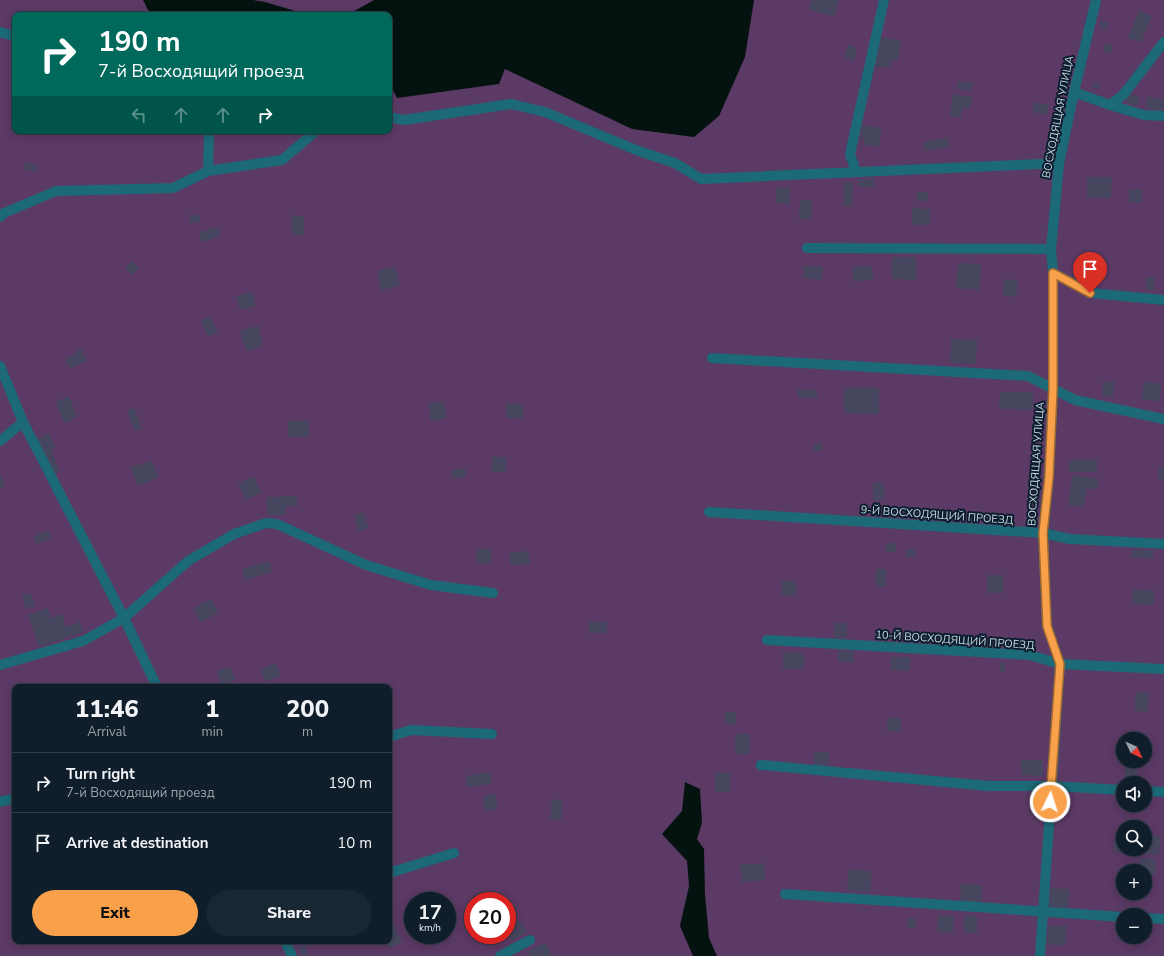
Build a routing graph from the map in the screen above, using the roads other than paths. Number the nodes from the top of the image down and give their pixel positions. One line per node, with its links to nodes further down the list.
1 (884, 0): 14 (street)
2 (1096, 0): 6 (street, ВОСХОДЯЩАЯ УЛИЦА)
3 (0, 32): 4 (street)
4 (12, 35)
5 (1164, 42): 7 (street)
6 (1074, 92): 7 (street); 12 (street, ВОСХОДЯЩАЯ УЛИЦА)
7 (1110, 105): 8 (street)
8 (1164, 116)
9 (392, 118): 14 (street)
10 (210, 134): 13 (street)
11 (312, 134): 13 (street)
12 (1059, 164): 14 (street); 17 (street, ВОСХОДЯЩАЯ УЛИЦА)
13 (208, 171): 15 (street)
14 (856, 172)
15 (0, 217)
16 (807, 248): 17 (street)
17 (1051, 249): 18 (street, ВОСХОДЯЩАЯ УЛИЦА)
18 (1053, 273): 19 (street); 22 (street, ВОСХОДЯЩАЯ УЛИЦА)
19 (1164, 300)
20 (712, 358): 22 (street)
21 (0, 366): 24 (street)
22 (1053, 389): 23 (street); 27 (street, ВОСХОДЯЩАЯ УЛИЦА)
23 (1164, 419)
24 (24, 422): 25 (street); 30 (street)
25 (0, 441)
26 (709, 512): 27 (street, 9-Й ВОСХОДЯЩИЙ ПРОЕЗД)
27 (1043, 533): 28 (street, 9-Й ВОСХОДЯЩИЙ ПРОЕЗД); 32 (street, ВОСХОДЯЩАЯ УЛИЦА)
28 (1164, 544)
29 (494, 592): 30 (street)
30 (124, 618): 33 (street); 35 (street)
31 (768, 640): 32 (street, 10-Й ВОСХОДЯЩИЙ ПРОЕЗД)
32 (1060, 664): 34 (street, 10-Й ВОСХОДЯЩИЙ ПРОЕЗД); 39 (street, ВОСХОДЯЩАЯ УЛИЦА)
33 (0, 665)
34 (1164, 669)
35 (156, 684)
36 (492, 734): 37 (street)
37 (392, 736)
38 (761, 765): 39 (street)
39 (1052, 786): 40 (street); 48 (street, ВОСХОДЯЩАЯ УЛИЦА)
40 (1116, 790)
41 (1152, 791): 42 (street)
42 (1164, 792)
43 (12, 799): 44 (street)
44 (0, 802)
45 (454, 853): 46 (street)
46 (392, 872)
47 (785, 894): 48 (street)
48 (1043, 912): 49 (street); 56 (street, ВОСХОДЯЩАЯ УЛИЦА)
49 (1116, 917)
50 (1152, 918): 51 (street)
51 (1164, 919)
52 (530, 940): 55 (street)
53 (286, 944): 54 (street)
54 (292, 956)
55 (500, 956)
56 (1040, 956)

